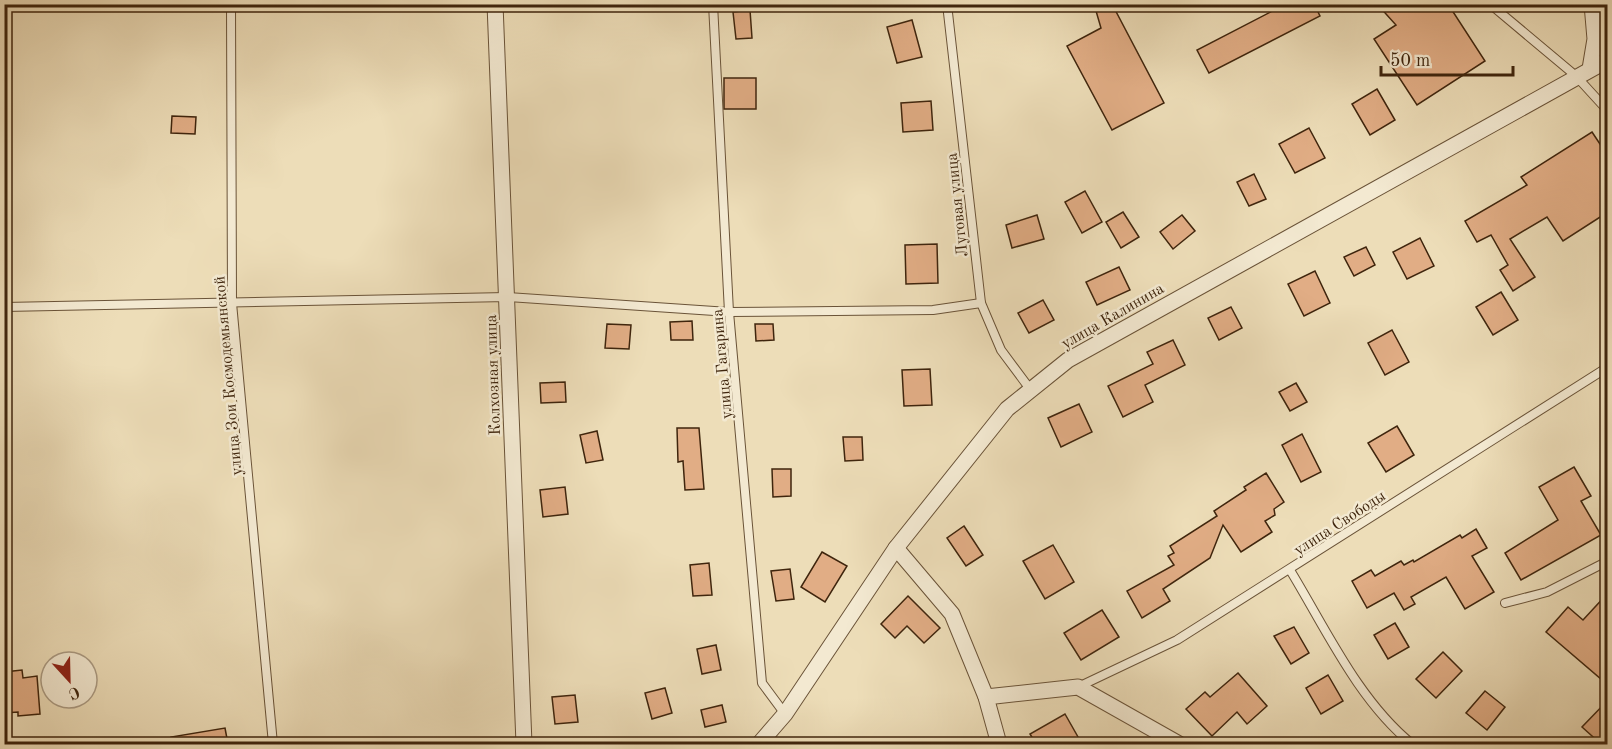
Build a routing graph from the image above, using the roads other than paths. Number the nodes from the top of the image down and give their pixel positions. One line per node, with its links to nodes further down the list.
1 (231, 4): 12 (lane, улица Зои Космодемьянской)
2 (495, 4): 11 (street, Колхозная улица)
3 (713, 4): 15 (lane, улица Гагарина)
4 (947, 4): 13 (lane, Луговая улица)
5 (1490, 4): 9 (lane)
6 (1592, 4): 8 (street)
7 (1608, 60): 8 (street, улица Калинина)
8 (1590, 69): 9 (street, улица Калинина)
9 (1576, 76): 10 (lane); 17 (street, улица Калинина)
10 (1608, 111)
11 (507, 297): 12 (lane); 15 (lane); 26 (street, Колхозная улица)
12 (232, 303): 14 (lane); 25 (lane, улица Зои Космодемьянской)
13 (981, 303): 15 (lane); 17 (lane, Луговая улица)
14 (4, 307)
15 (729, 312): 24 (lane, улица Гагарина)
16 (1608, 367): 20 (lane, улица Свободы)
17 (1030, 388): 18 (street, улица Калинина)
18 (896, 548): 23 (street); 24 (street, улица Калинина)
19 (1608, 561): 21 (lane)
20 (1290, 570): 22 (lane, улица Свободы); 30 (lane)
21 (1505, 603)
22 (1078, 687): 23 (street); 29 (street)
23 (986, 697): 28 (street)
24 (785, 714): 27 (street, улица Калинина)
25 (273, 744)
26 (524, 744)
27 (759, 744)
28 (999, 744)
29 (1179, 744)
30 (1412, 744)

